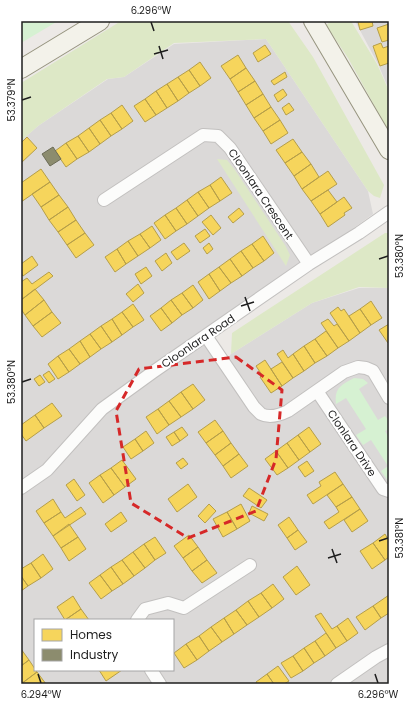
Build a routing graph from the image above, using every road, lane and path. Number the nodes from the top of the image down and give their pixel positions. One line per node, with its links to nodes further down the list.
1 (100, 21): 3 (street)
2 (313, 21): 4 (street)
3 (21, 69)
4 (389, 150)
5 (104, 200): 7 (street, Cloonlara Crescent)
6 (389, 212): 7 (street, Cloonlara Road)
7 (309, 264): 8 (street, Cloonlara Road)
8 (206, 336): 9 (street); 11 (street, Cloonlara Road)
9 (317, 391): 10 (street); 12 (street, Clonlara Drive)
10 (389, 398)
11 (21, 488)
12 (389, 491)
13 (250, 565): 14 (street)
14 (138, 619)
15 (389, 650): 18 (street)
16 (151, 671): 17 (street)
17 (160, 684)
18 (337, 684)

